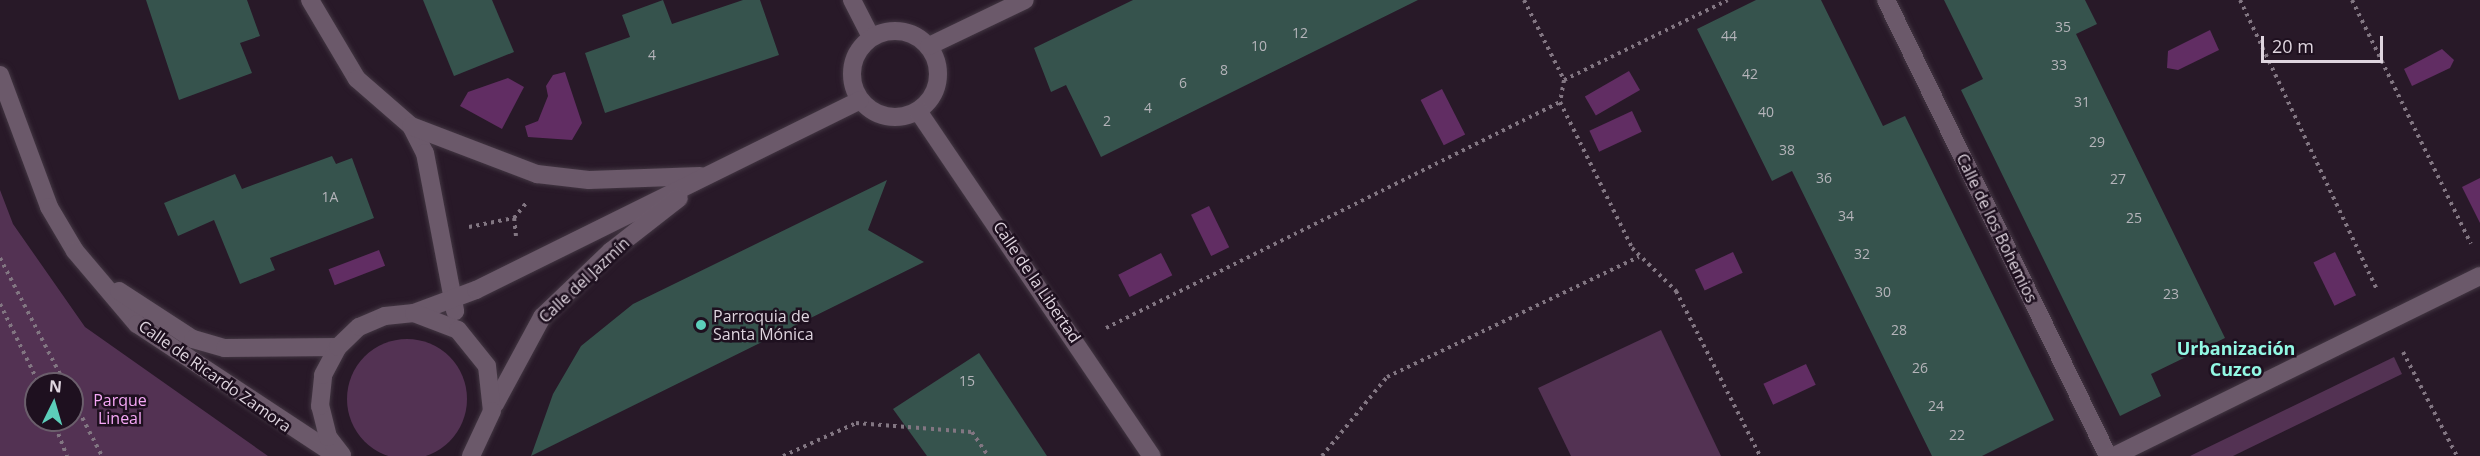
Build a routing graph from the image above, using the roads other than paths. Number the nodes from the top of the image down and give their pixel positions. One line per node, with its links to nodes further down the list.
1 (310, 0): 10 (street, Calle del Jazmín)
2 (852, 0): 5 (street)
3 (1025, 0): 6 (street)
4 (1886, 0): 23 (street, Calle de los Bohemios)
5 (871, 37): 6 (street); 8 (street)
6 (929, 46): 9 (street)
7 (0, 75): 13 (street, Calle de Ricardo Zamora)
8 (860, 100): 9 (street); 11 (street, Calle del Jazmín)
9 (918, 111): 22 (street, Calle de la Libertad)
10 (411, 126): 11 (street, Calle del Jazmín); 14 (street, Calle del Jazmín)
11 (708, 175): 14 (street, Calle del Jazmín); 18 (street, Calle del Jazmín)
12 (2480, 276): 24 (street)
13 (105, 282): 17 (street, Calle de Ricardo Zamora); 20 (street, Calle de Ricardo Zamora)
14 (453, 300): 15 (street, Calle del Jazmín); 16 (street, Calle del Jazmín)
15 (414, 314): 16 (street); 17 (street)
16 (458, 330): 18 (street)
17 (338, 347): 21 (street)
18 (492, 411): 19 (street, Calle del Jazmín)
19 (477, 452)
20 (337, 456)
21 (343, 456)
22 (1152, 456)
23 (2108, 456)
24 (2114, 456)

